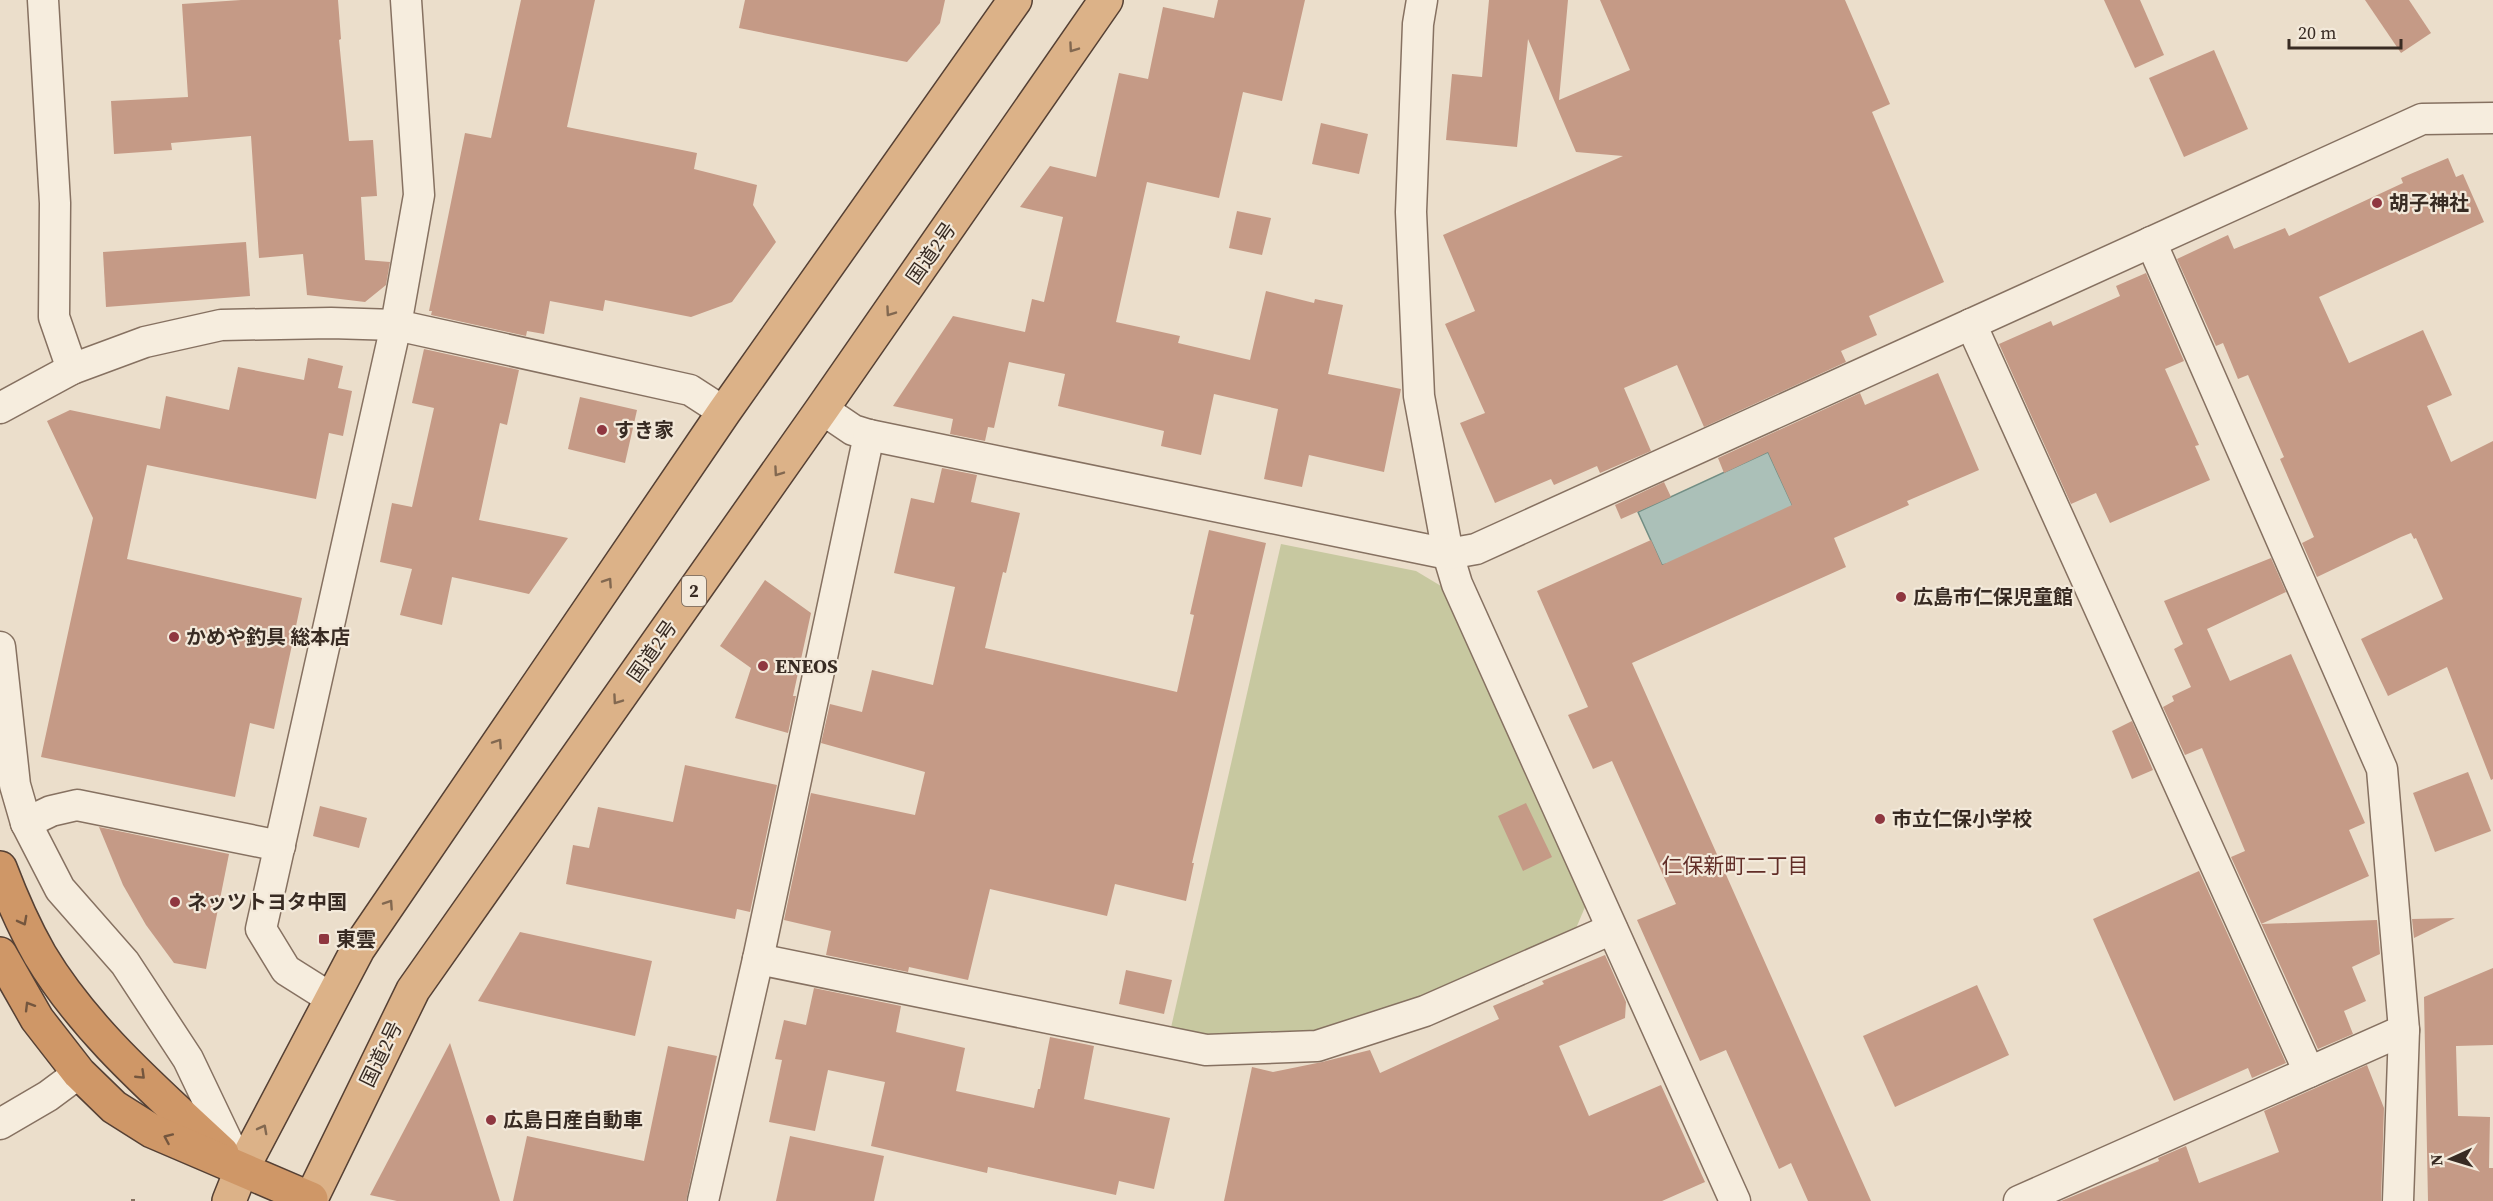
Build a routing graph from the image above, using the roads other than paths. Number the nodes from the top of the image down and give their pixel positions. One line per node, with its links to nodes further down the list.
1 (43, 0): 10 (street)
2 (406, 0): 9 (street)
3 (1106, 0): 12 (highway, 国道2号 / 2, one-way to 12)
4 (1422, 0): 15 (street)
5 (1006, 4): 13 (highway)
6 (2493, 118): 7 (street)
7 (2151, 242): 8 (street); 24 (street)
8 (1971, 324): 15 (street); 25 (street)
9 (396, 325): 10 (street); 13 (street); 18 (street)
10 (72, 369): 11 (street)
11 (0, 408)
12 (822, 409): 14 (street); 30 (highway, 国道2号 / 2, one-way to 30)
13 (724, 412): 23 (highway, one-way to 13)
14 (869, 435): 15 (street); 22 (street)
15 (1448, 554): 20 (street)
16 (0, 647): 17 (street)
17 (26, 823): 18 (street); 28 (street)
18 (280, 846): 23 (street)
19 (0, 867): 28 (highway, one-way to 28)
20 (1612, 929): 22 (street); 33 (street)
21 (0, 954): 26 (highway, one-way to 21)
22 (758, 959): 32 (street)
23 (332, 999): 28 (highway, one-way to 23)
24 (2404, 1030): 25 (street); 34 (street)
25 (2309, 1072): 29 (street)
26 (79, 1073): 27 (street); 28 (highway, one-way to 26)
27 (0, 1124)
28 (241, 1171): 30 (highway); 31 (highway)
29 (2031, 1198)
30 (312, 1200)
31 (229, 1201)
32 (702, 1201)
33 (1735, 1201)
34 (2398, 1201)

